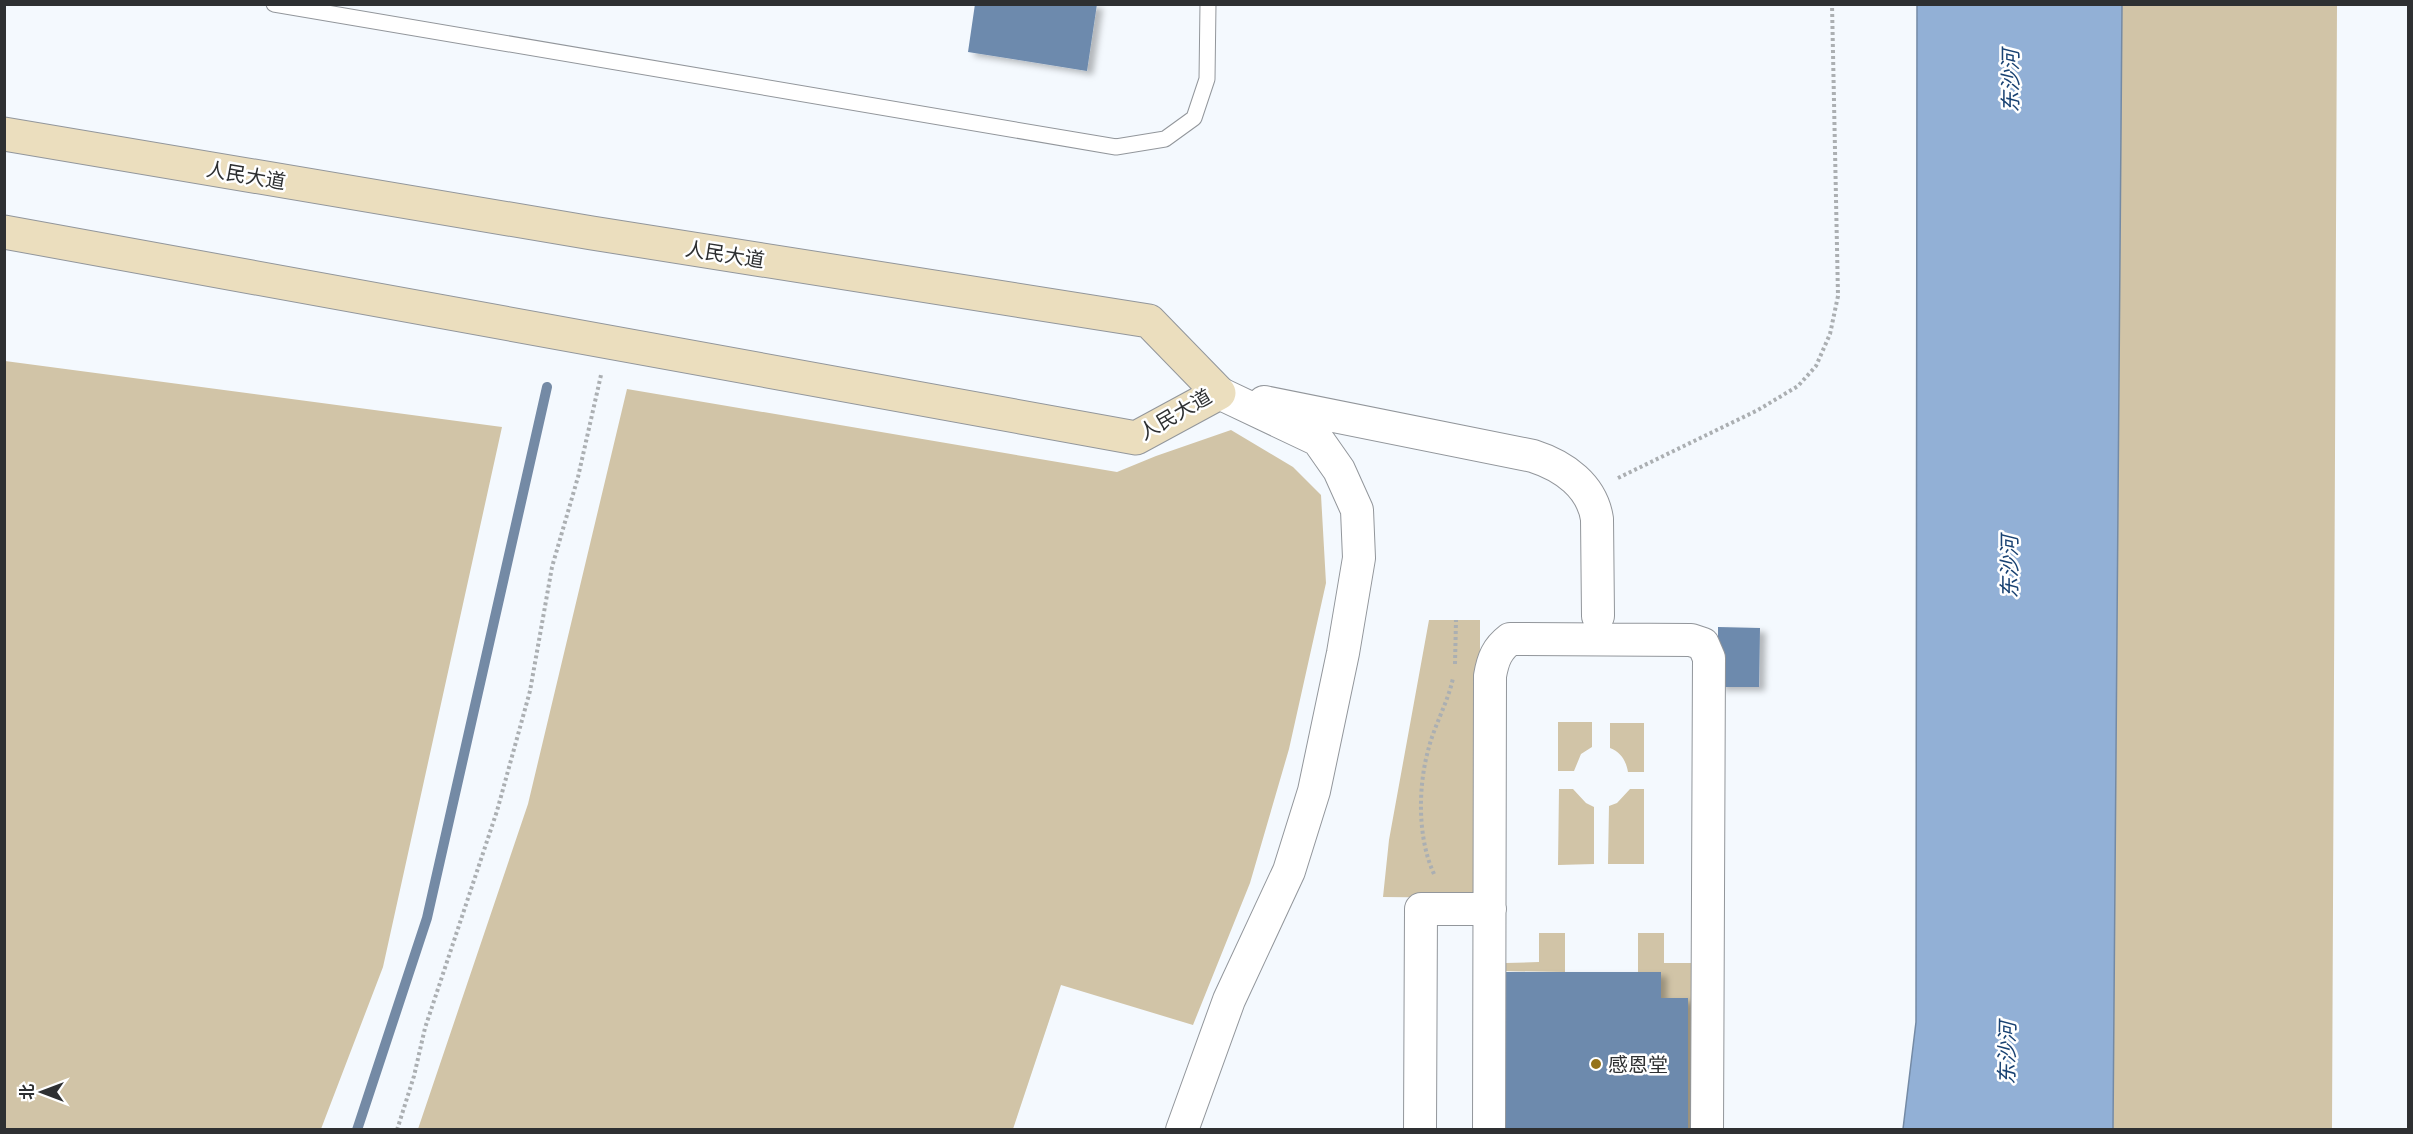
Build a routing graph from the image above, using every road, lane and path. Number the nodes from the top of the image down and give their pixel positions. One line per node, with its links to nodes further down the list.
1 (274, 4): 2 (lane)
2 (1208, 4)
3 (1832, 4): 8 (path)
4 (4, 134): 7 (street, 人民大道)
5 (4, 232): 6 (street, 人民大道)
6 (609, 342): 7 (street, 人民大道); 13 (path)
7 (1219, 393): 8 (street); 14 (street)
8 (1587, 493): 10 (street)
9 (1456, 620): 11 (path)
10 (1598, 628): 12 (street); 17 (street)
11 (1453, 909): 12 (street); 15 (street)
12 (1490, 909): 16 (street)
13 (397, 1130)
14 (1182, 1130)
15 (1420, 1130)
16 (1489, 1130)
17 (1707, 1130)

